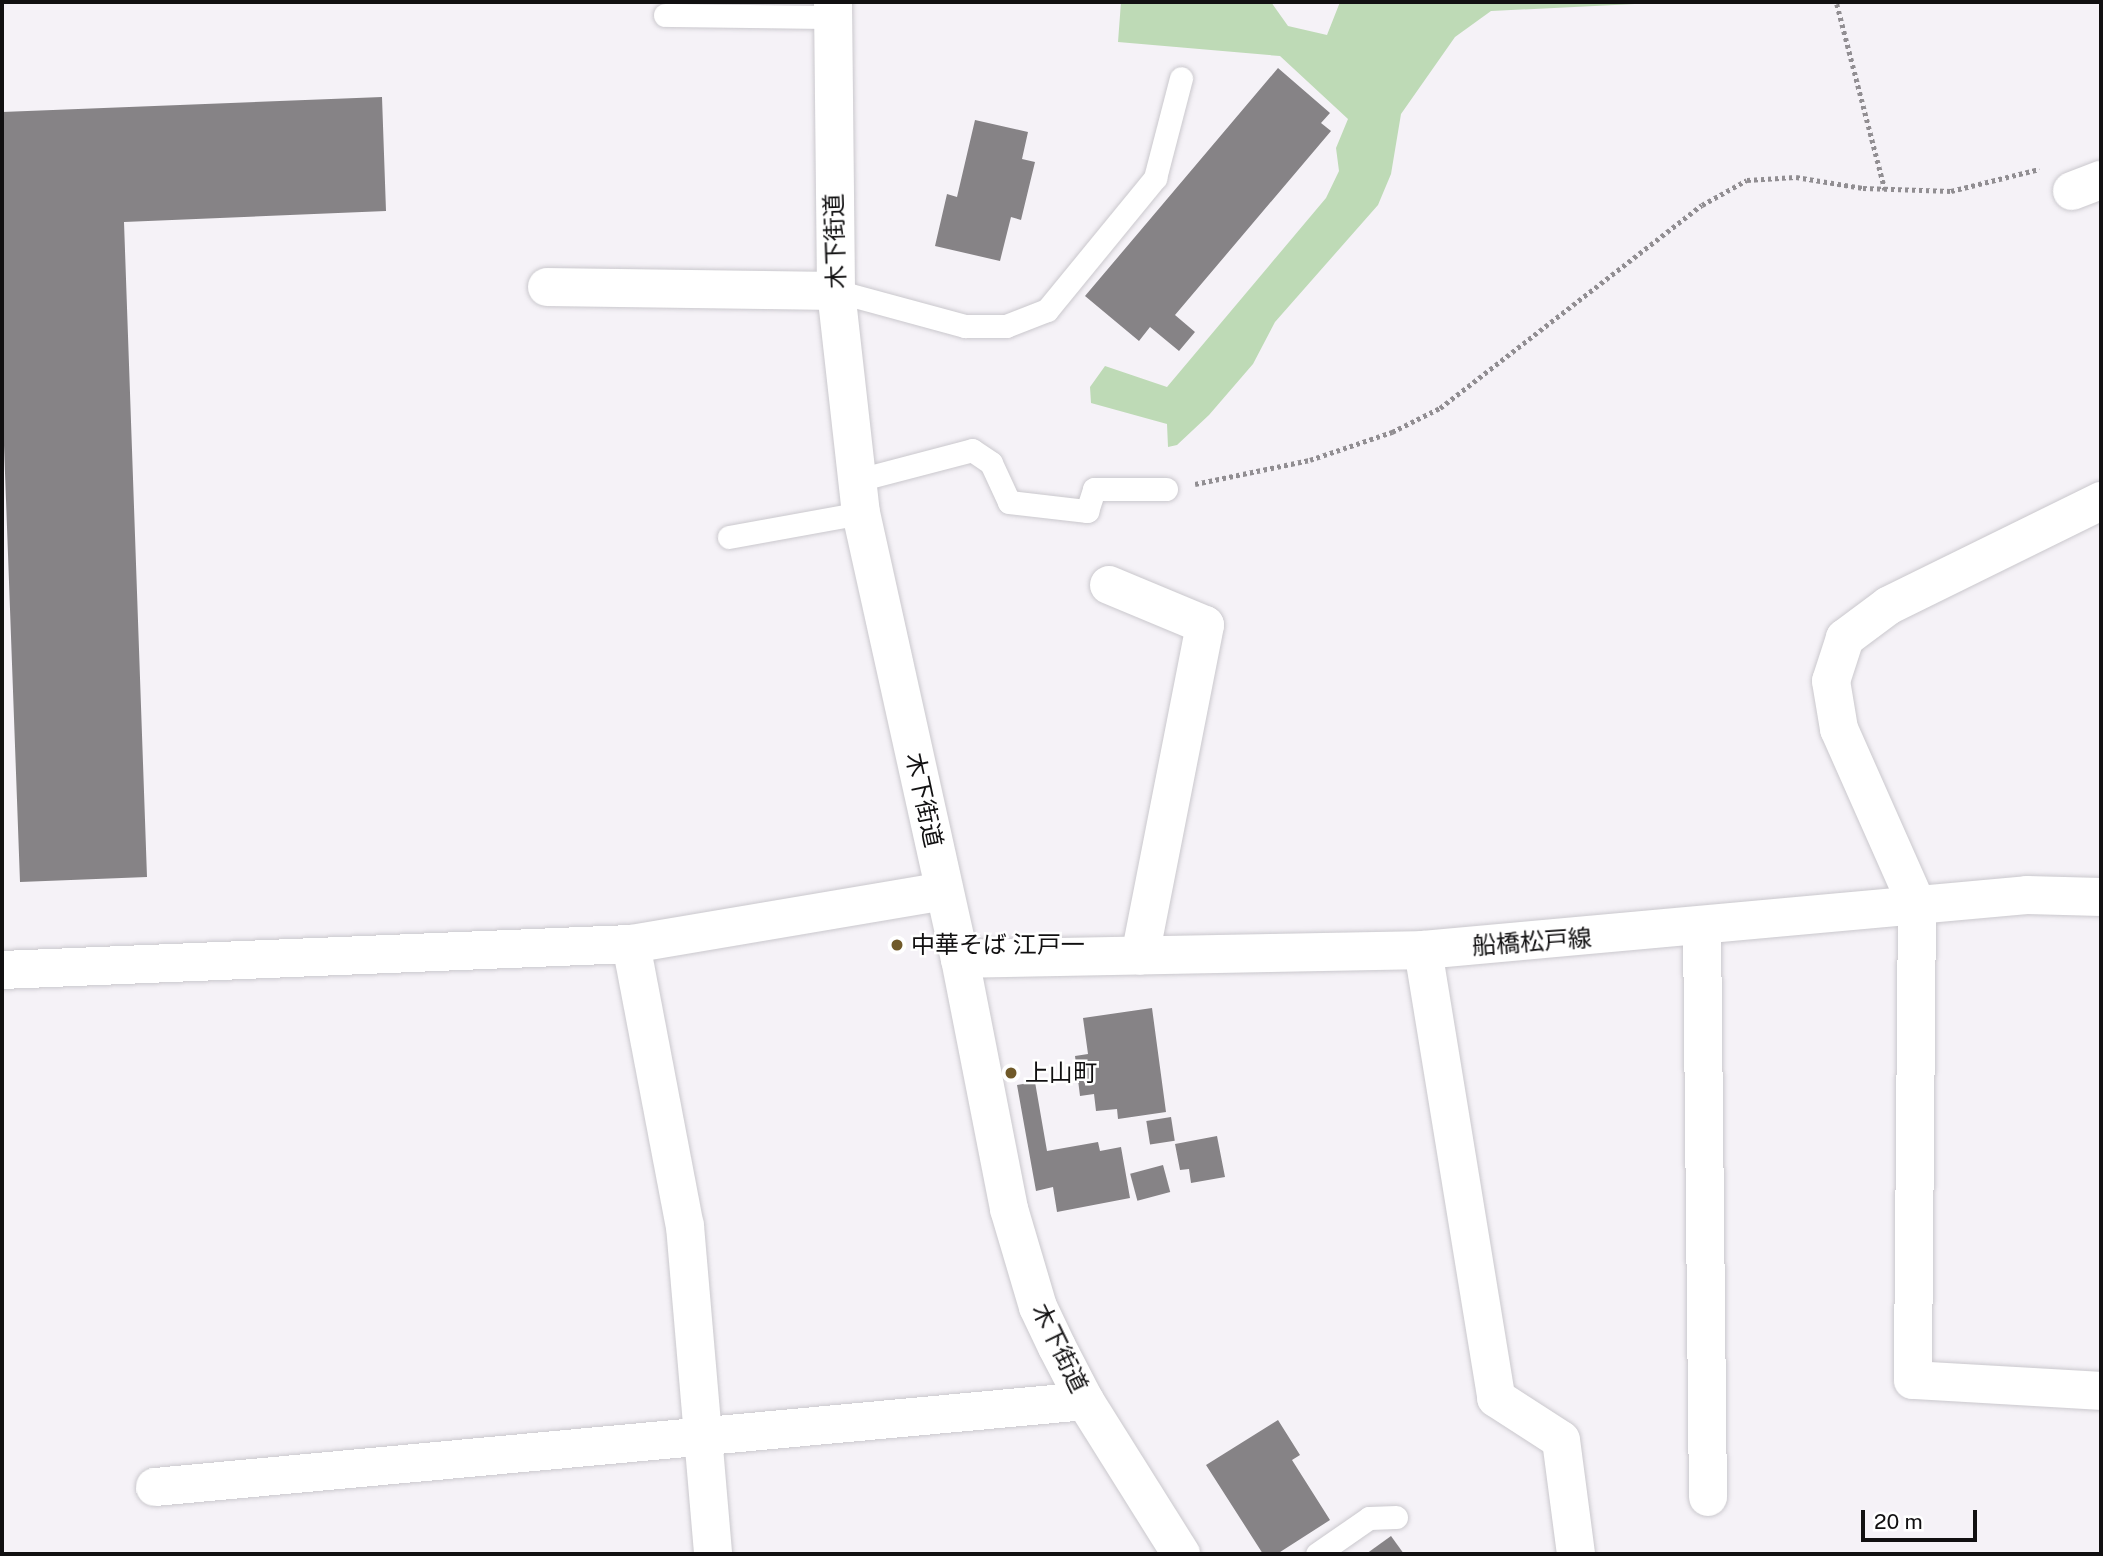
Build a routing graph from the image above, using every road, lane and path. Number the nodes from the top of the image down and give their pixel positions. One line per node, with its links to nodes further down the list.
1 (1837, 4): 6 (path)
2 (833, 10): 3 (lane); 8 (street, 木下街道)
3 (665, 15)
4 (1181, 78): 8 (lane)
5 (2075, 179): 6 (path)
6 (1885, 190): 9 (path)
7 (547, 287): 8 (street)
8 (836, 291): 10 (street, 木下街道)
9 (1166, 489): 10 (lane)
10 (859, 496): 12 (lane); 14 (street, 木下街道)
11 (2101, 501): 16 (street)
12 (729, 537)
13 (1110, 585): 20 (street)
14 (944, 891): 18 (street); 21 (street, 木下街道)
15 (2101, 897): 16 (street, 船橋松戸線)
16 (1917, 905): 17 (street, 船橋松戸線); 23 (street)
17 (1702, 928): 19 (street, 船橋松戸線); 27 (street)
18 (631, 944): 22 (street); 25 (street)
19 (1423, 950): 20 (street, 船橋松戸線); 32 (street)
20 (1140, 956): 21 (street, 船橋松戸線)
21 (960, 960): 24 (street, 木下街道)
22 (2, 970)
23 (2101, 1391)
24 (1085, 1401): 25 (street); 30 (street, 木下街道)
25 (704, 1437): 26 (street); 29 (street)
26 (156, 1487)
27 (1708, 1497)
28 (1396, 1517): 31 (lane)
29 (713, 1554)
30 (1181, 1554)
31 (1317, 1554)
32 (1576, 1554)

